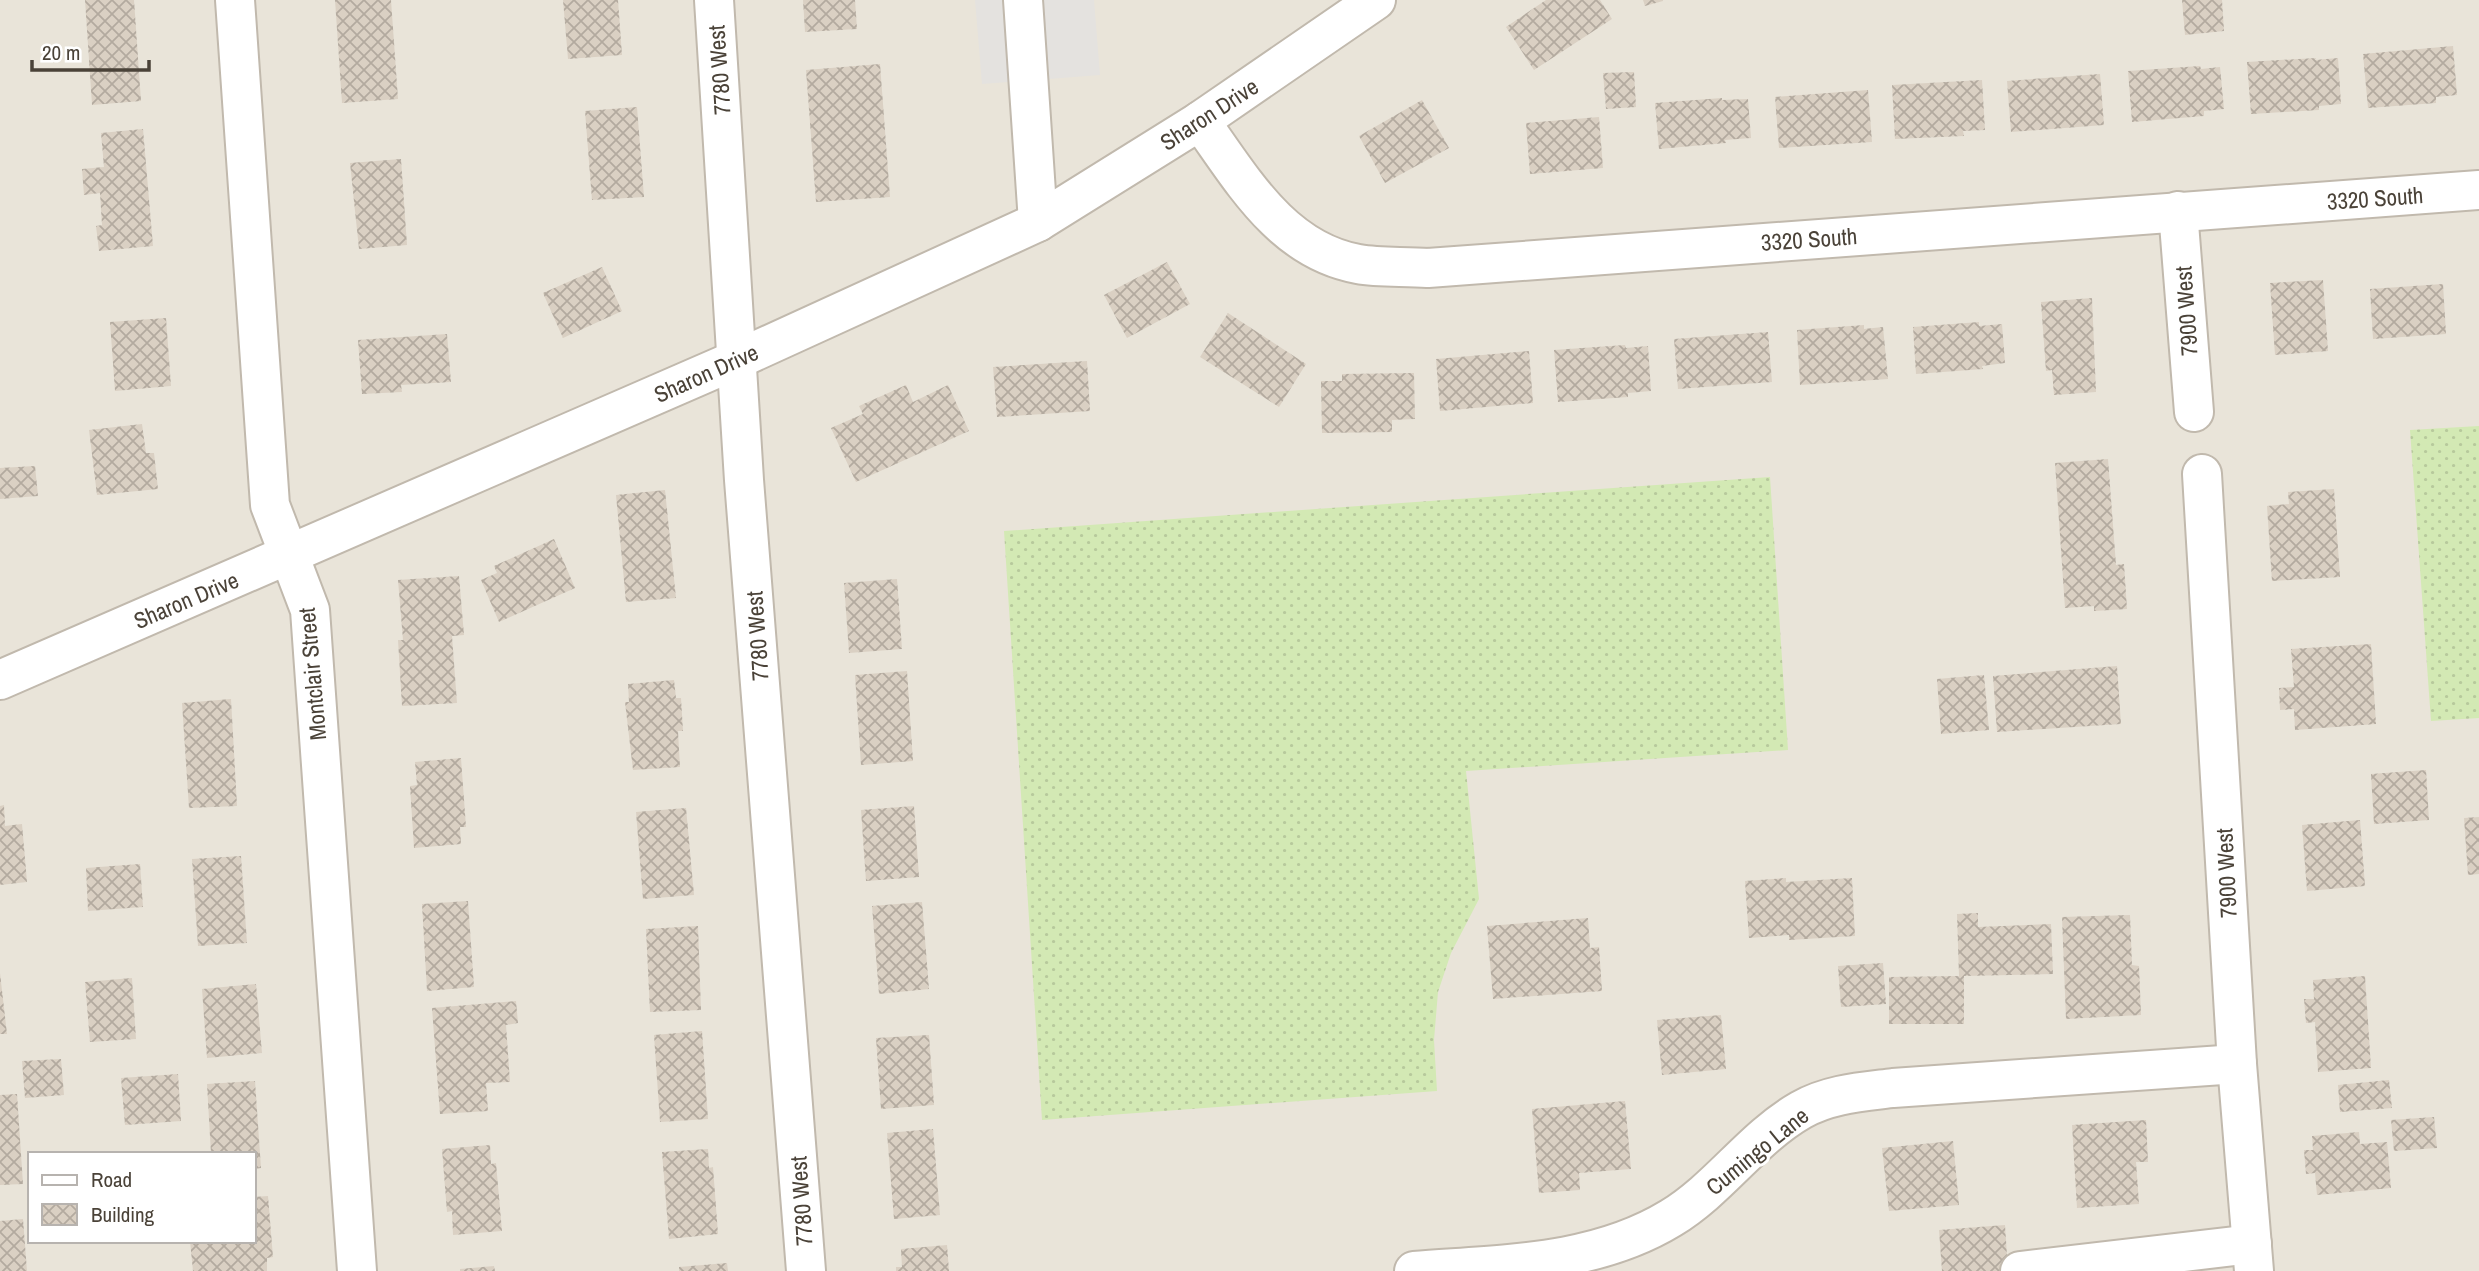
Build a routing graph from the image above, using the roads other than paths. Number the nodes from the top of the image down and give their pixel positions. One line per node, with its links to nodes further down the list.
1 (235, 0): 12 (street, Montclair Street)
2 (714, 0): 9 (street, 7780 West)
3 (1023, 0): 8 (street)
4 (1376, 0): 5 (street, Sharon Drive)
5 (1200, 121): 7 (street, 3320 South); 8 (street, Sharon Drive)
6 (2479, 191): 7 (street, 3320 South)
7 (2178, 211): 10 (street, 7900 West)
8 (1038, 222): 9 (street, Sharon Drive)
9 (738, 359): 12 (street, Sharon Drive); 17 (street, 7780 West)
10 (2194, 412)
11 (2202, 474): 14 (street, 7900 West)
12 (290, 555): 13 (street, Sharon Drive); 16 (street, Montclair Street)
13 (0, 680)
14 (2237, 1064): 15 (street, 7900 West); 18 (street, Cumingo Lane)
15 (2253, 1257): 19 (street)
16 (357, 1271)
17 (807, 1271)
18 (1414, 1271)
19 (2020, 1271)

